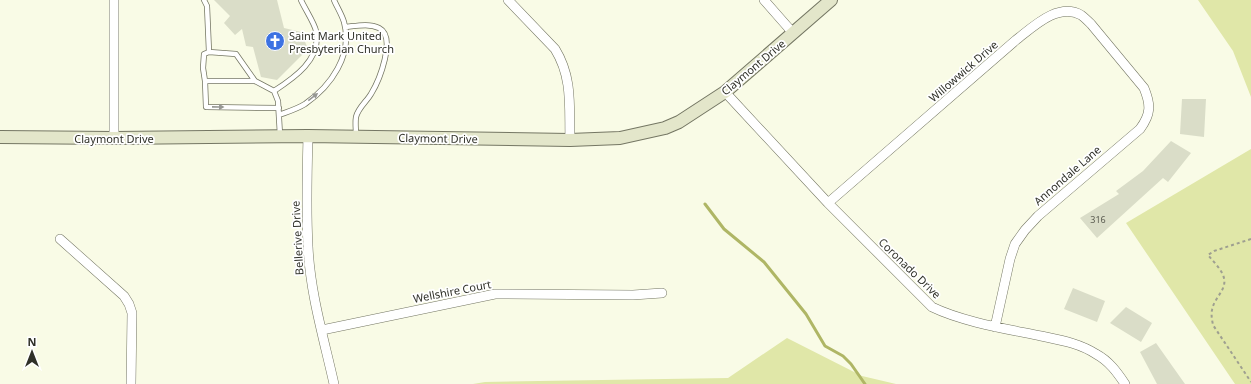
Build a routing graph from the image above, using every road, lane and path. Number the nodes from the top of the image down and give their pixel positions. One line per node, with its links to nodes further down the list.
1 (114, 0): 22 (street)
2 (204, 0): 10 (lane)
3 (302, 0): 14 (lane)
4 (334, 0): 8 (lane)
5 (508, 0): 23 (street)
6 (764, 0): 9 (street)
7 (831, 0): 9 (street, Claymont Drive)
8 (345, 27): 17 (lane, one-way to 8); 21 (lane)
9 (793, 33): 15 (street, Claymont Drive)
10 (209, 52): 12 (lane); 13 (lane)
11 (1118, 56): 24 (street, Willowwick Drive); 28 (street, Annondale Lane)
12 (205, 80): 13 (lane); 16 (lane, one-way to 16)
13 (255, 81): 14 (lane)
14 (274, 90): 16 (lane)
15 (725, 92): 23 (street, Claymont Drive); 24 (street, Coronado Drive)
16 (279, 108): 17 (lane)
17 (279, 115): 18 (lane)
18 (280, 136): 19 (street, Claymont Drive); 22 (street, Claymont Drive)
19 (308, 136): 21 (street, Claymont Drive); 29 (street, Bellerive Drive)
20 (0, 137): 22 (street, Claymont Drive)
21 (356, 137): 23 (street, Claymont Drive)
22 (114, 138)
23 (570, 140)
24 (828, 204): 28 (street, Coronado Drive)
25 (1251, 239): 30 (path)
26 (60, 240): 31 (street)
27 (662, 293): 29 (street, Wellshire Court)
28 (995, 327): 33 (street, Coronado Drive)
29 (322, 330): 32 (street, Bellerive Drive)
30 (1251, 382)
31 (131, 384)
32 (334, 384)
33 (1125, 384)

